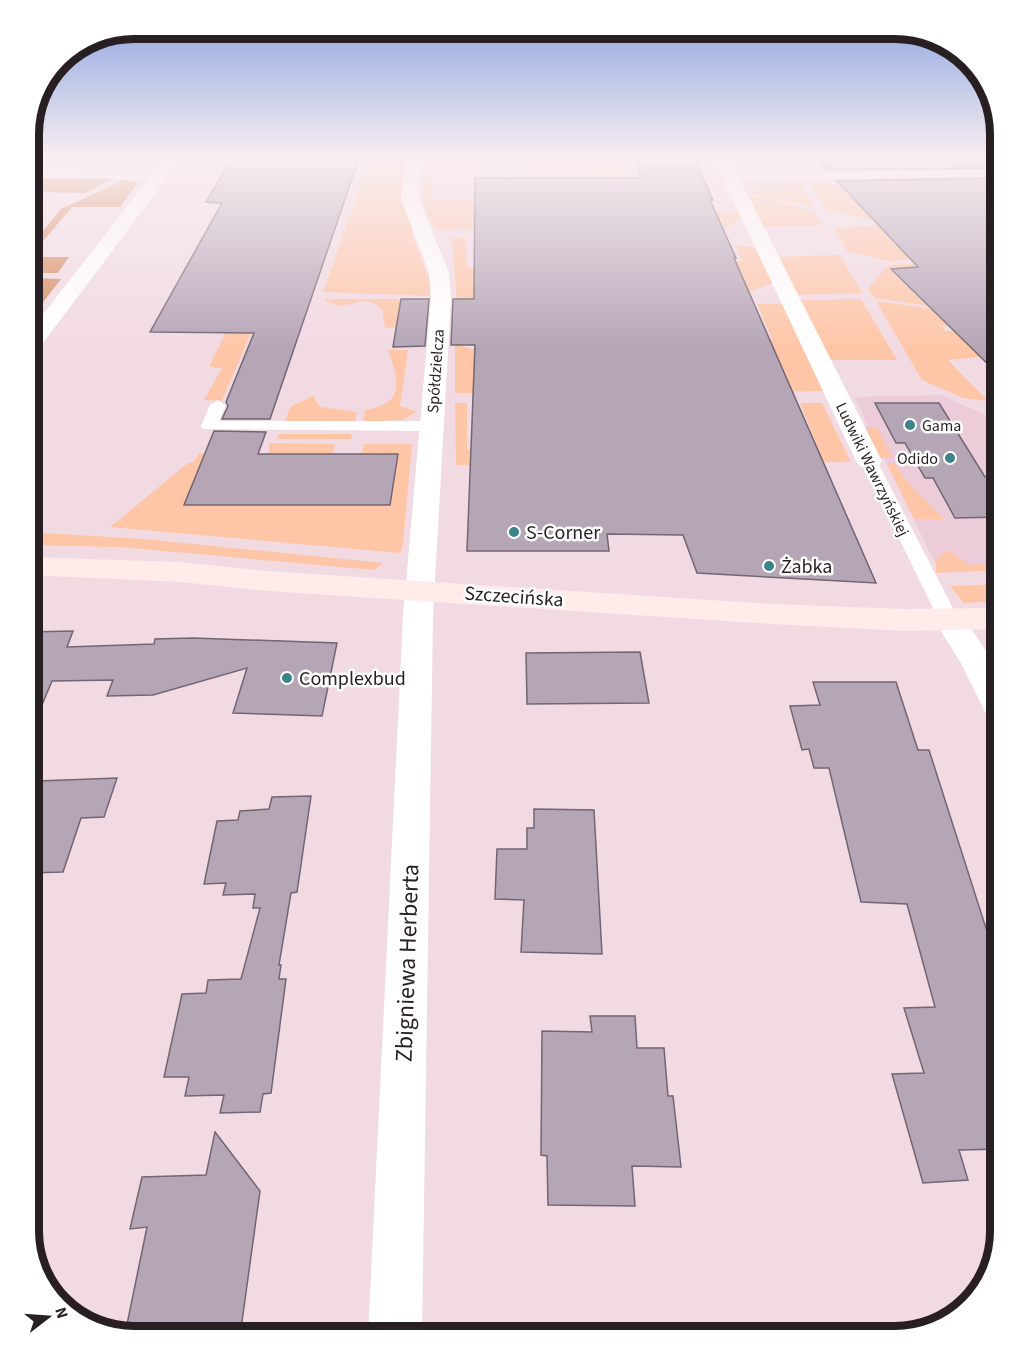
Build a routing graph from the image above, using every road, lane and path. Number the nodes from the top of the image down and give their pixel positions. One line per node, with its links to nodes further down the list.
1 (124, 222): 4 (street)
2 (419, 222): 6 (street, Spółdzielcza)
3 (751, 222): 7 (street, Ludwiki Wawrzyńskiej)
4 (39, 333)
5 (218, 405): 6 (lane)
6 (431, 426): 9 (street, Spółdzielcza)
7 (869, 461): 11 (lane, Ludwiki Wawrzyńskiej)
8 (39, 566): 9 (street, Szczecińska)
9 (421, 589): 11 (street, Szczecińska); 13 (street, Zbigniewa Herberta)
10 (990, 619): 11 (street, Szczecińska)
11 (949, 620): 12 (street, Ludwiki Wawrzyńskiej)
12 (990, 689)
13 (395, 1326)

